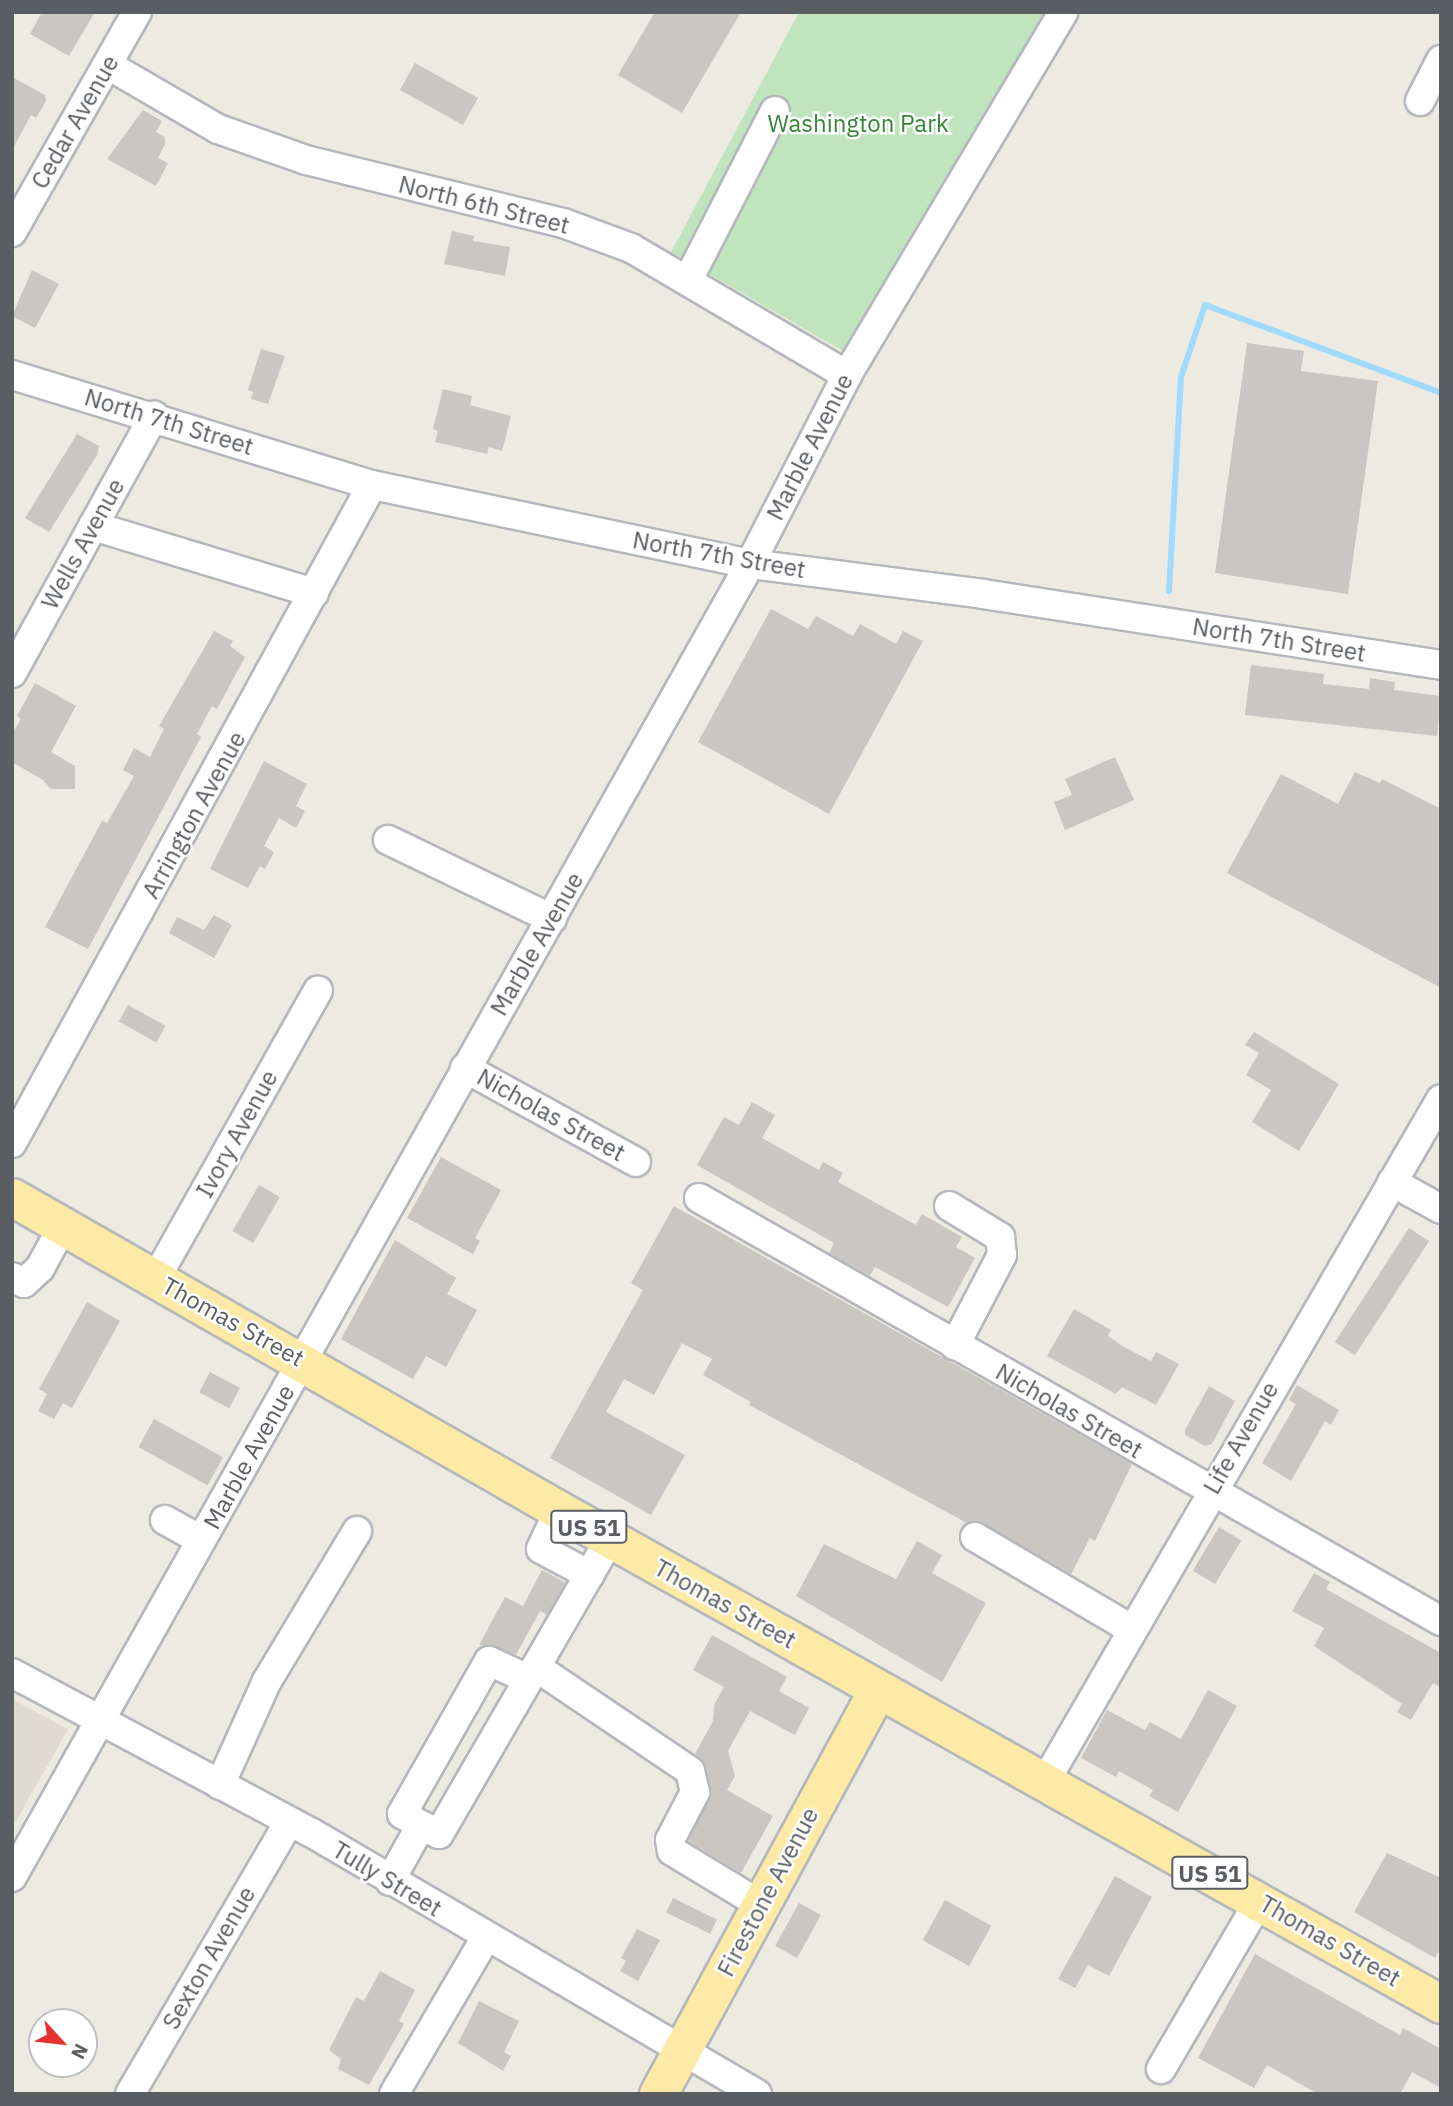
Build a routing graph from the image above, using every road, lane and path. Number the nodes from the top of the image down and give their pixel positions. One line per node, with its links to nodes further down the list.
1 (137, 12): 4 (street, Cedar Avenue)
2 (1063, 12): 9 (street, Marble Avenue)
3 (1441, 60): 5 (street)
4 (108, 65): 7 (street, Cedar Avenue); 8 (street, North 6th Street)
5 (1420, 101)
6 (775, 111): 8 (street)
7 (12, 232)
8 (688, 280): 9 (street, North 6th Street)
9 (847, 374): 14 (street, Marble Avenue)
10 (12, 375): 11 (street, North 7th Street)
11 (154, 416): 12 (street, North 7th Street); 13 (street, Wells Avenue)
12 (372, 485): 14 (street, North 7th Street); 15 (street, Arrington Avenue)
13 (93, 526): 15 (street); 17 (street, Wells Avenue)
14 (750, 564): 16 (street, North 7th Street); 19 (street, Marble Avenue)
15 (314, 593): 23 (street, Arrington Avenue)
16 (1441, 665)
17 (12, 673)
18 (388, 840): 19 (street)
19 (552, 919): 21 (street, Marble Avenue)
20 (318, 991): 32 (street, Ivory Avenue)
21 (465, 1068): 24 (street, Nicholas Street); 34 (street, Marble Avenue)
22 (1441, 1099): 25 (street, Life Avenue)
23 (12, 1143)
24 (636, 1162)
25 (1392, 1182): 29 (street); 35 (street, Life Avenue)
26 (12, 1197): 30 (main road, Thomas Street / US 51)
27 (699, 1198): 33 (street, Nicholas Street)
28 (949, 1206): 33 (street)
29 (1441, 1209)
30 (63, 1226): 31 (street); 32 (main road, Thomas Street / US 51)
31 (12, 1277)
32 (156, 1278): 34 (main road, Thomas Street / US 51)
33 (955, 1345): 35 (street, Nicholas Street)
34 (303, 1361): 36 (main road, Thomas Street / US 51); 41 (street, Marble Avenue)
35 (1209, 1492): 43 (street, Nicholas Street); 44 (street, Life Avenue)
36 (559, 1510): 40 (main road, Thomas Street / US 51); 42 (street)
37 (165, 1520): 41 (street)
38 (357, 1531): 50 (street)
39 (975, 1537): 44 (street)
40 (610, 1539): 42 (street); 47 (main road, Thomas Street / US 51)
41 (201, 1540): 48 (street, Marble Avenue)
42 (590, 1574): 46 (street)
43 (1441, 1621)
44 (1131, 1629): 49 (street, Life Avenue)
45 (12, 1673): 48 (street, Tully Street)
46 (531, 1673): 52 (street); 52 (street); 56 (street)
47 (877, 1690): 49 (main road, Thomas Street / US 51); 56 (main road, Firestone Avenue)
48 (99, 1721): 50 (street, Tully Street); 53 (street, Marble Avenue)
49 (1046, 1780): 55 (main road, Thomas Street / US 51)
50 (220, 1785): 51 (street, Tully Street)
51 (289, 1822): 54 (street, Tully Street); 61 (street, Sexton Avenue)
52 (421, 1825): 54 (street)
53 (12, 1877)
54 (390, 1881): 57 (street, Tully Street)
55 (1259, 1901): 58 (main road, Thomas Street / US 51); 60 (street)
56 (761, 1905): 59 (main road, Firestone Avenue)
57 (485, 1939): 59 (street, Tully Street); 62 (street)
58 (1440, 2001)
59 (682, 2051): 63 (main road, Firestone Avenue); 64 (street, Tully Street)
60 (1161, 2069)
61 (130, 2094)
62 (394, 2094)
63 (658, 2094)
64 (757, 2094)

